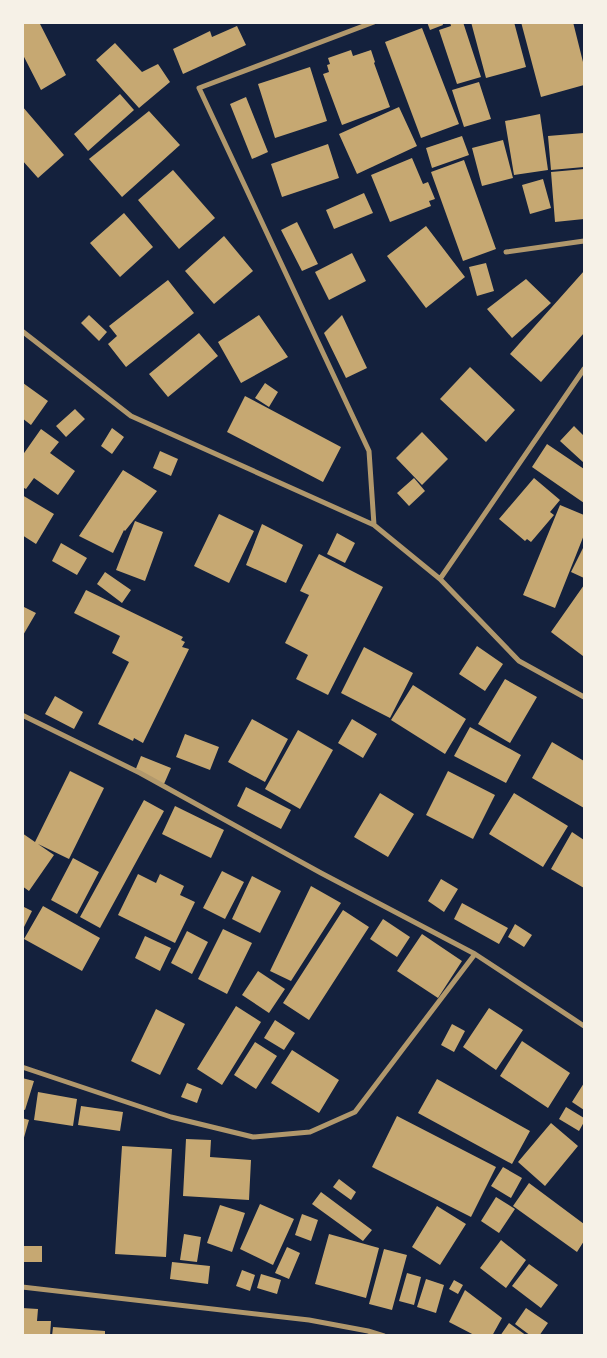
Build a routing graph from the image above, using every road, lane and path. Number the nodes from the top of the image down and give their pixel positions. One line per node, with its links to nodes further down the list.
1 (374, 22): 6 (street)
2 (584, 242): 3 (street)
3 (506, 252)
4 (22, 331): 6 (street)
5 (584, 368): 7 (street)
6 (374, 525): 7 (street)
7 (440, 579): 8 (street)
8 (584, 698)
9 (22, 715): 10 (street)
10 (475, 954): 11 (street); 12 (street)
11 (584, 1026)
12 (22, 1067)
13 (22, 1287): 14 (street)
14 (384, 1336)

